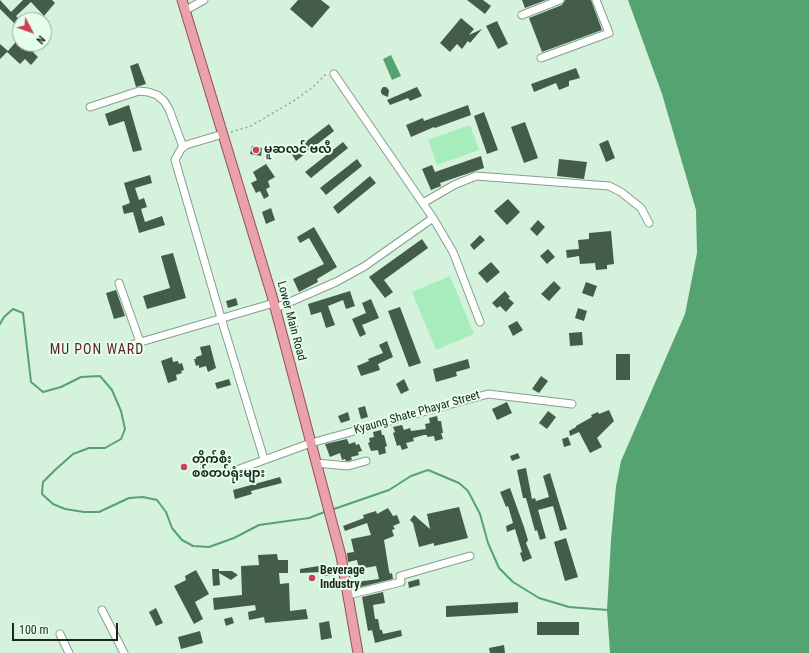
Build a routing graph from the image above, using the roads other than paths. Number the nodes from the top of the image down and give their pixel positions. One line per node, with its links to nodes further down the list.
1 (182, 0): 5 (main road, Lower Main Road)
2 (204, 0): 5 (lane)
3 (560, 0): 6 (lane)
4 (596, 0): 7 (lane)
5 (186, 10): 10 (main road, Lower Main Road)
6 (522, 15)
7 (541, 58)
8 (334, 74): 12 (lane)
9 (90, 107): 11 (lane)
10 (223, 134): 11 (lane); 16 (main road, Lower Main Road)
11 (183, 147): 17 (lane)
12 (422, 203): 13 (lane); 14 (lane)
13 (433, 218): 16 (lane); 18 (lane)
14 (649, 223)
15 (119, 283): 17 (lane)
16 (275, 306): 17 (lane); 20 (main road, Lower Main Road)
17 (221, 318): 21 (lane)
18 (480, 322)
19 (572, 404): 20 (lane, Kyaung Shate Phayar Street)
20 (311, 443): 21 (lane, Kyaung Shate Phayar Street); 23 (main road, Lower Main Road)
21 (264, 459): 24 (lane, Kyaung Shate Phayar Street)
22 (366, 461): 23 (lane)
23 (316, 463): 26 (main road, Lower Main Road)
24 (234, 471)
25 (470, 556): 26 (lane)
26 (348, 595): 31 (main road, Lower Main Road)
27 (102, 610): 30 (lane)
28 (60, 634): 29 (lane)
29 (69, 653)
30 (124, 653)
31 (358, 653)

